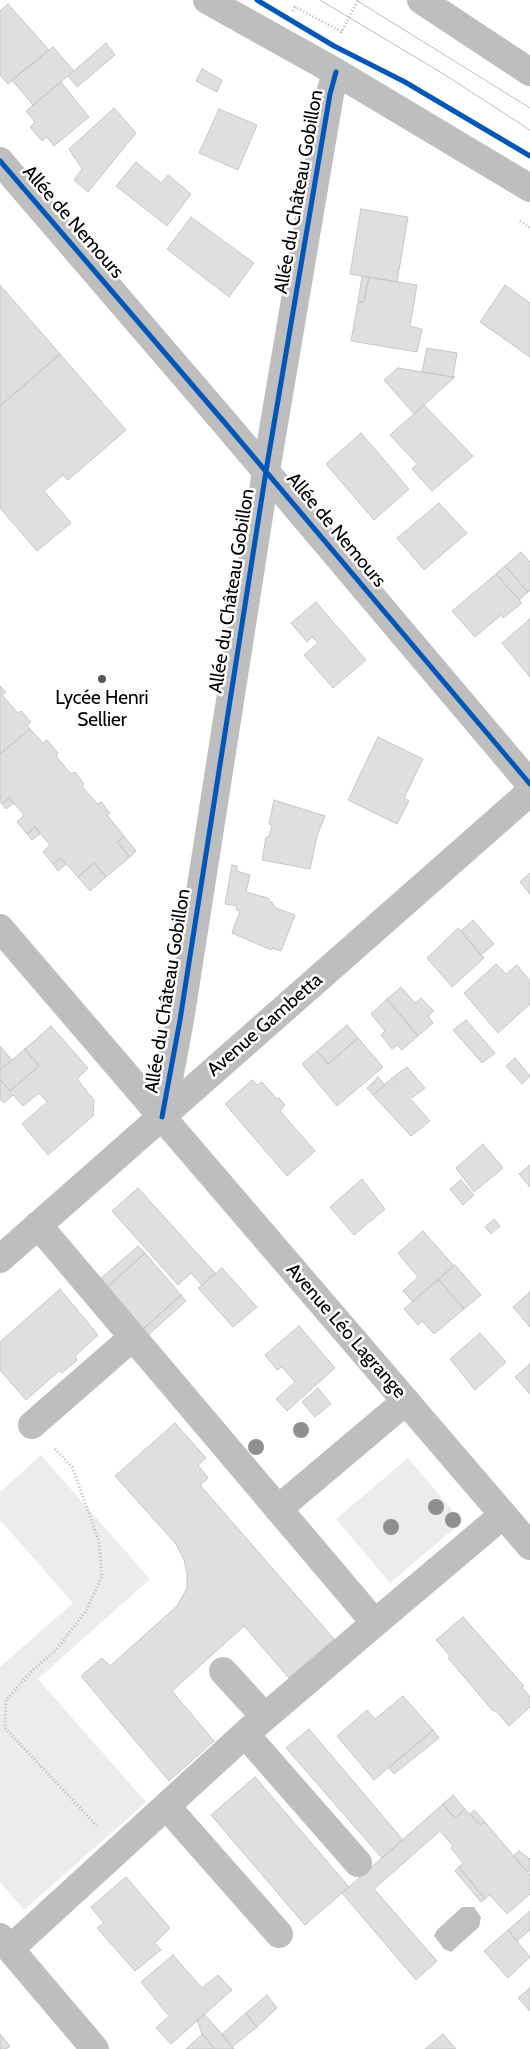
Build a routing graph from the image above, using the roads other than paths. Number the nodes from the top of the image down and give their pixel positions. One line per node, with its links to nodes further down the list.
1 (207, 0): 3 (street)
2 (422, 0): 4 (street)
3 (336, 72): 6 (street); 7 (street, Allée du Château Gobillon)
4 (530, 72)
5 (0, 161): 7 (street, Allée de Nemours)
6 (530, 188)
7 (266, 471): 8 (street, Allée de Nemours); 11 (street, Allée du Château Gobillon)
8 (530, 784)
9 (530, 792): 11 (street, Avenue Gambetta)
10 (0, 928): 11 (street, Avenue Léo Lagrange)
11 (162, 1117): 12 (street, Avenue Gambetta); 15 (street, Avenue Léo Lagrange)
12 (38, 1225): 13 (street, Avenue Gambetta); 14 (street)
13 (0, 1259)
14 (133, 1337): 16 (street); 17 (street)
15 (406, 1401): 17 (street); 18 (street, Avenue Léo Lagrange)
16 (32, 1425)
17 (278, 1509): 20 (street)
18 (504, 1515): 19 (street, Avenue Léo Lagrange); 20 (street)
19 (530, 1546)
20 (375, 1623): 22 (street)
21 (223, 1671): 22 (street)
22 (255, 1726): 23 (street); 24 (street)
23 (167, 1807): 25 (street); 26 (street)
24 (358, 1863)
25 (279, 1934)
26 (5, 1943): 27 (street)
27 (95, 2049)

